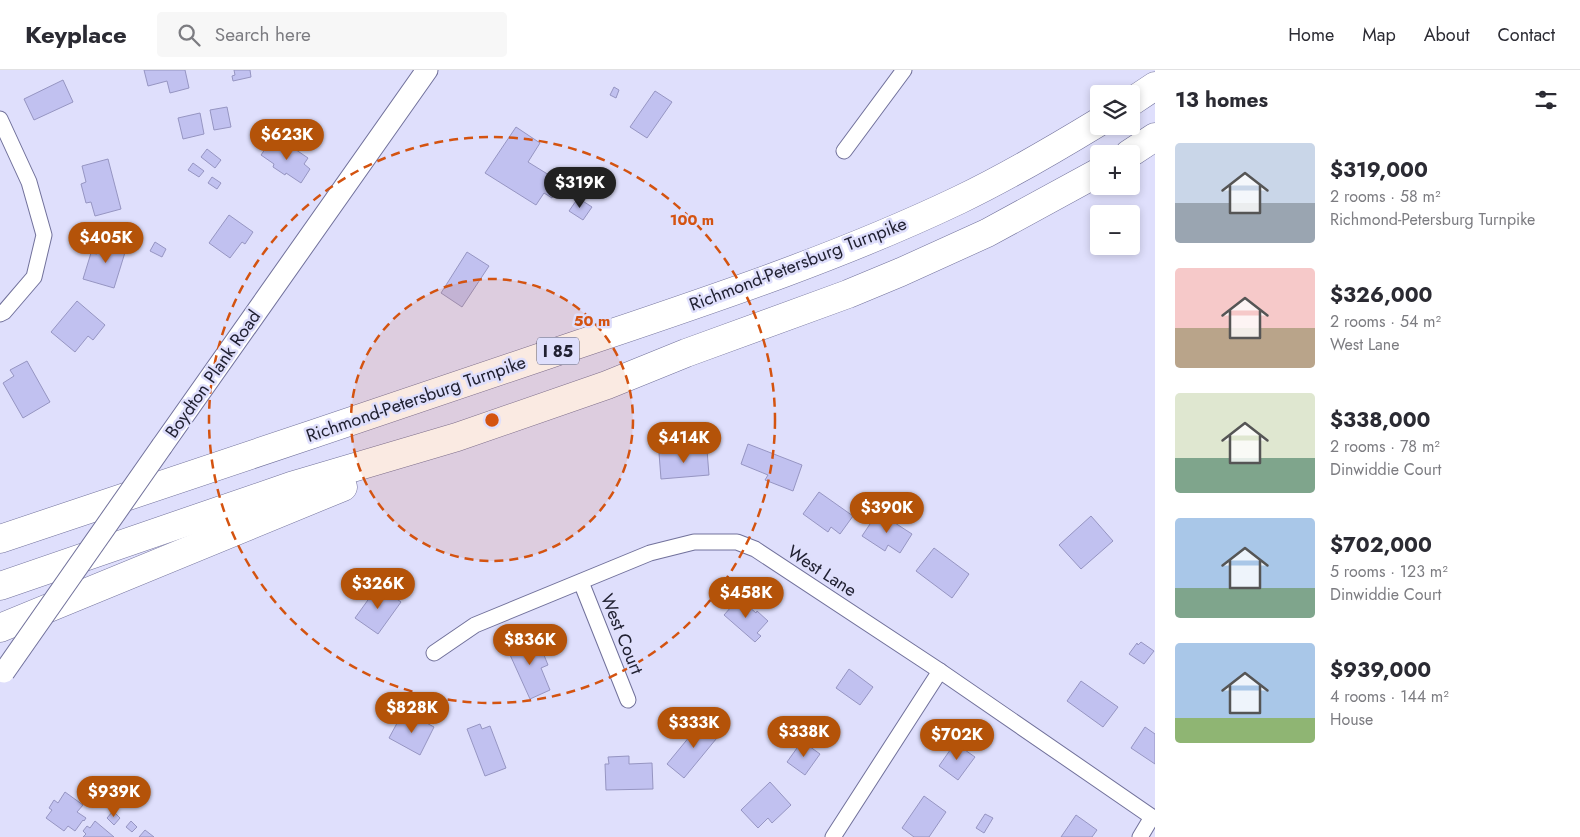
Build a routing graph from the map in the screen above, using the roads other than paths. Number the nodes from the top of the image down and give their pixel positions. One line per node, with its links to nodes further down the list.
1 (427, 70): 19 (main road, Boydton Plank Road, bridge)
2 (904, 70): 9 (street)
3 (1155, 86): 4 (highway)
4 (1140, 96)
5 (0, 119): 11 (street)
6 (1090, 127): 13 (highway, Richmond-Petersburg Turnpike / I 85)
7 (1155, 137): 8 (highway)
8 (1140, 147)
9 (844, 150)
10 (1090, 177): 12 (highway)
11 (0, 314)
12 (456, 437): 15 (highway); 16 (highway)
13 (0, 539)
14 (581, 582): 17 (street, West Lane); 18 (street, West Lane); 20 (street, West Court)
15 (0, 586)
16 (0, 628)
17 (434, 653)
18 (940, 671): 21 (street, West Lane); 22 (street)
19 (2, 675)
20 (628, 700)
21 (1154, 818): 23 (street)
22 (833, 837)
23 (1140, 837)

